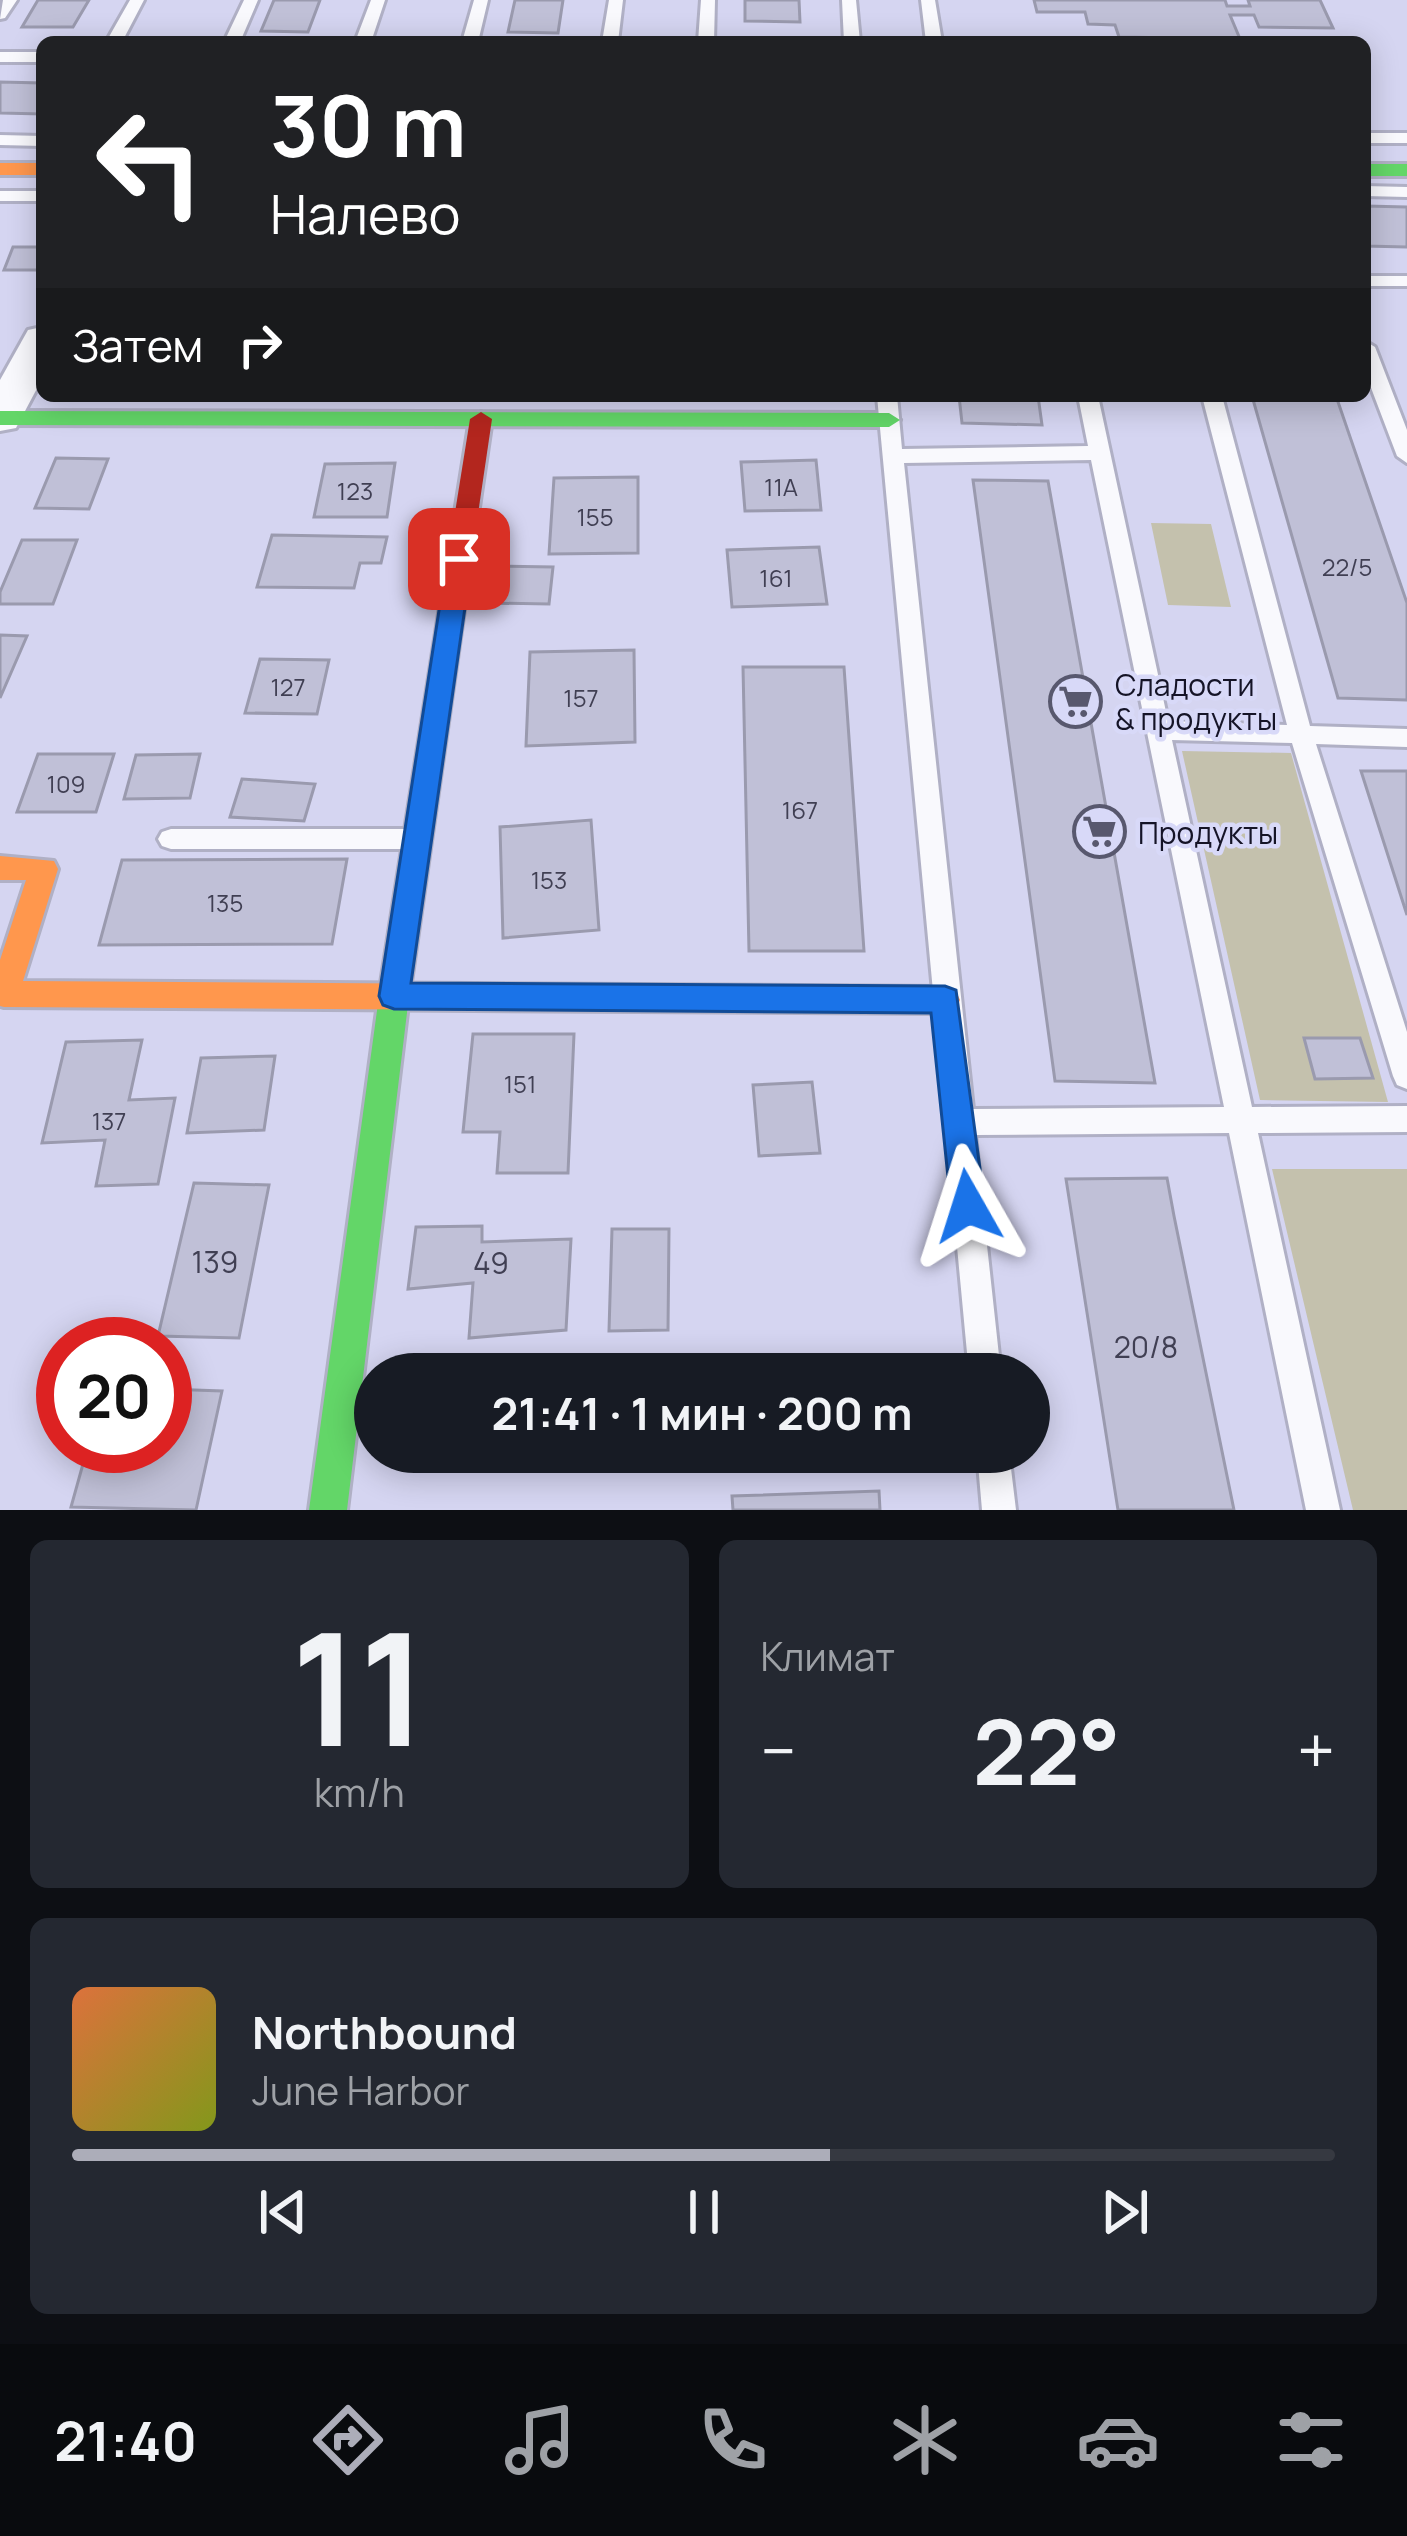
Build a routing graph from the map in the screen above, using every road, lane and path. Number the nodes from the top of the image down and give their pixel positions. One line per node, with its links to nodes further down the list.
1 (10, 0): 10 (lane)
2 (137, 0): 11 (lane)
3 (251, 0): 12 (lane)
4 (378, 0): 13 (lane)
5 (481, 0): 14 (lane)
6 (616, 0): 15 (lane)
7 (708, 0): 16 (lane)
8 (849, 0): 17 (lane)
9 (928, 0): 18 (lane)
10 (0, 15)
11 (117, 36)
12 (235, 36)
13 (365, 36)
14 (472, 36)
15 (611, 36)
16 (706, 36)
17 (852, 36)
18 (933, 36)
19 (0, 57): 20 (lane)
20 (36, 57)
21 (1371, 138): 22 (lane)
22 (1407, 138)
23 (0, 140): 24 (lane)
24 (36, 141)
25 (0, 169): 26 (street)
26 (36, 169)
27 (1371, 170): 28 (street)
28 (1407, 170)
29 (1371, 191): 30 (lane)
30 (1407, 192)
31 (0, 196): 32 (lane)
32 (36, 196)
33 (1407, 280): 34 (lane)
34 (1371, 281)
35 (36, 351): 40 (street)
36 (1371, 362): 44 (lane)
37 (1089, 402): 42 (lane)
38 (1214, 402): 46 (lane)
39 (888, 408): 41 (street); 43 (lane)
40 (1, 418): 41 (street)
41 (481, 419): 49 (street)
42 (1100, 453): 43 (lane); 45 (lane)
43 (894, 456): 52 (lane)
44 (1407, 456)
45 (1158, 730): 46 (lane); 56 (lane)
46 (1301, 735): 47 (lane); 53 (lane)
47 (1407, 738)
48 (171, 839): 49 (lane)
49 (416, 839): 51 (street)
50 (0, 868): 51 (street)
51 (394, 996): 52 (street); 59 (street)
52 (945, 1000): 55 (lane)
53 (1407, 1076)
54 (1407, 1119): 56 (lane)
55 (960, 1122): 56 (lane); 57 (lane)
56 (1240, 1122): 61 (lane)
57 (983, 1353)
58 (995, 1473): 60 (lane)
59 (328, 1510)
60 (999, 1510)
61 (1324, 1510)

